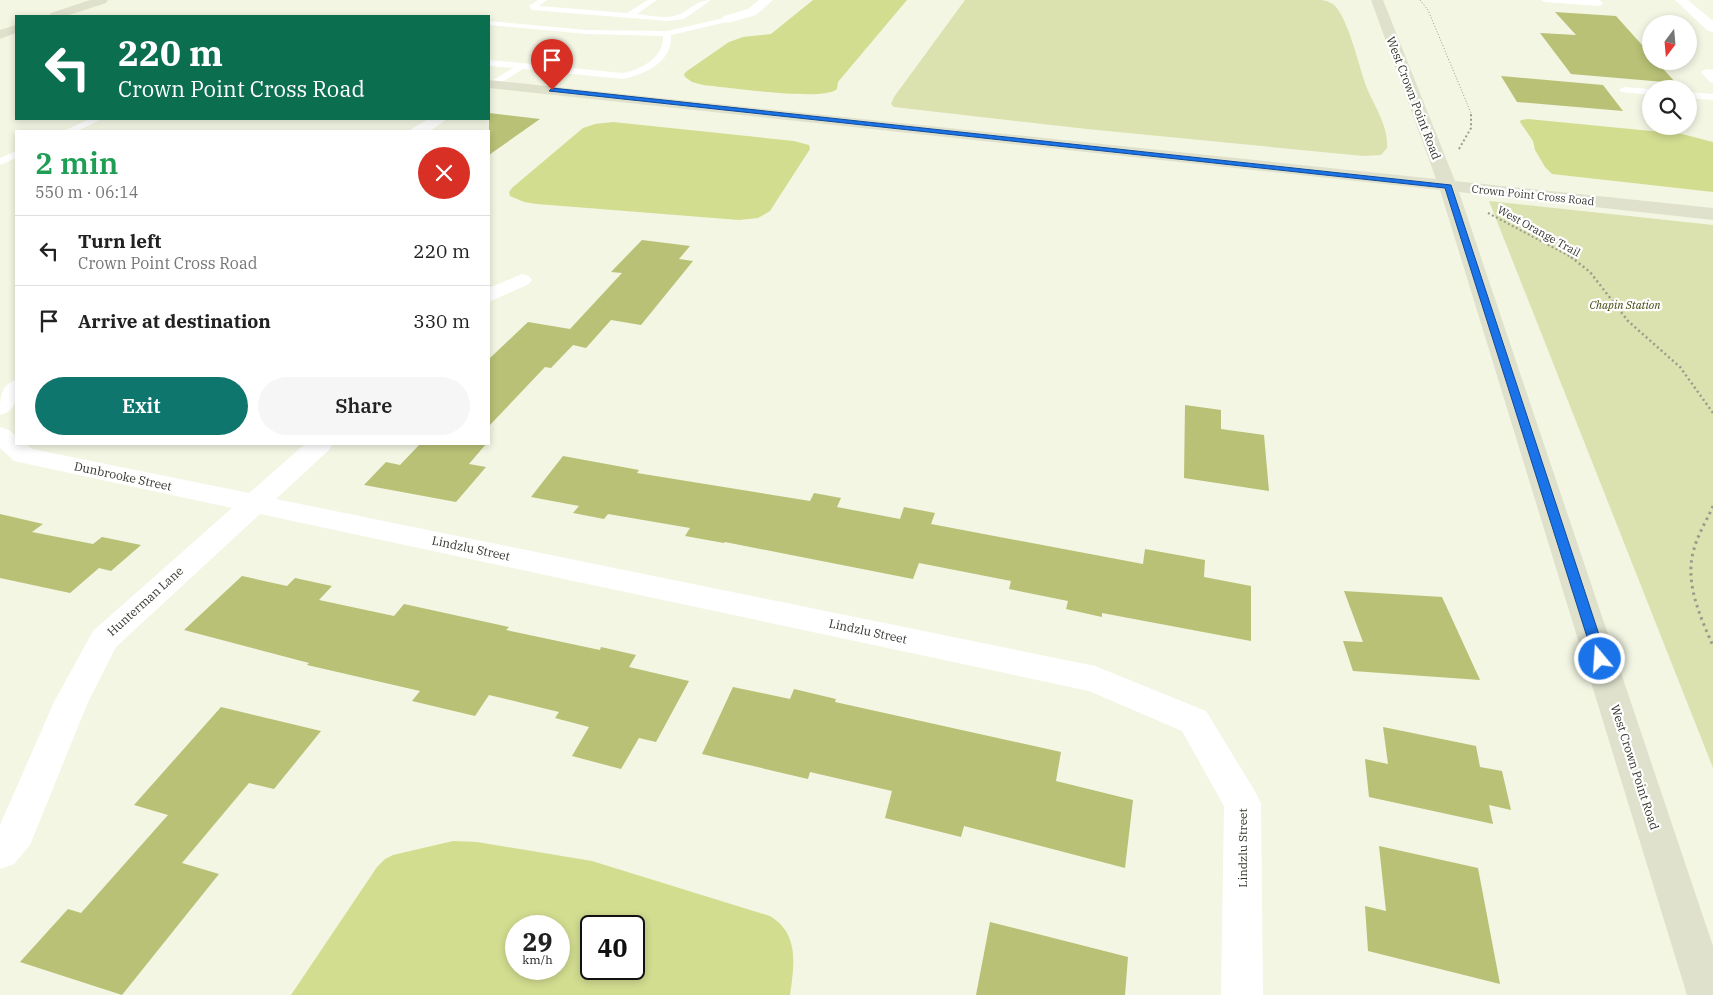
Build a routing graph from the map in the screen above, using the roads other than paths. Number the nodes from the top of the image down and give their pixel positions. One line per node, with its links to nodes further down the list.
1 (102, 0): 12 (street)
2 (543, 0): 11 (lane)
3 (566, 0): 11 (lane)
4 (653, 0): 13 (lane)
5 (707, 0): 13 (lane)
6 (767, 0): 14 (street)
7 (1377, 0): 33 (street, West Crown Point Road)
8 (1545, 0): 9 (lane)
9 (1596, 0)
10 (1681, 0): 16 (street)
11 (550, 10): 13 (lane)
12 (58, 15)
13 (628, 16)
14 (728, 19): 17 (lane)
15 (490, 23): 17 (lane)
16 (1713, 28)
17 (667, 34): 19 (lane)
18 (490, 63): 19 (lane)
19 (522, 66): 22 (lane)
20 (1713, 73): 21 (lane)
21 (1713, 80)
22 (490, 85): 33 (street, Crown Point Cross Road)
23 (1624, 90): 24 (lane)
24 (1642, 91)
25 (1697, 96): 26 (lane)
26 (1713, 97)
27 (95, 120): 29 (lane)
28 (437, 120): 30 (street)
29 (71, 130)
30 (421, 130)
31 (15, 154): 32 (lane)
32 (0, 162)
33 (1448, 186): 34 (street, Crown Point Cross Road); 44 (street, West Crown Point Road)
34 (1713, 214)
35 (522, 280): 36 (street)
36 (490, 296)
37 (15, 388): 38 (street)
38 (0, 408)
39 (0, 435): 41 (street, Dunbrooke Street)
40 (319, 445): 41 (street, Hunterman Lane)
41 (254, 503): 42 (street, Hunterman Lane); 43 (street, Lindzlu Street)
42 (0, 852)
43 (1242, 995)
44 (1708, 995)

